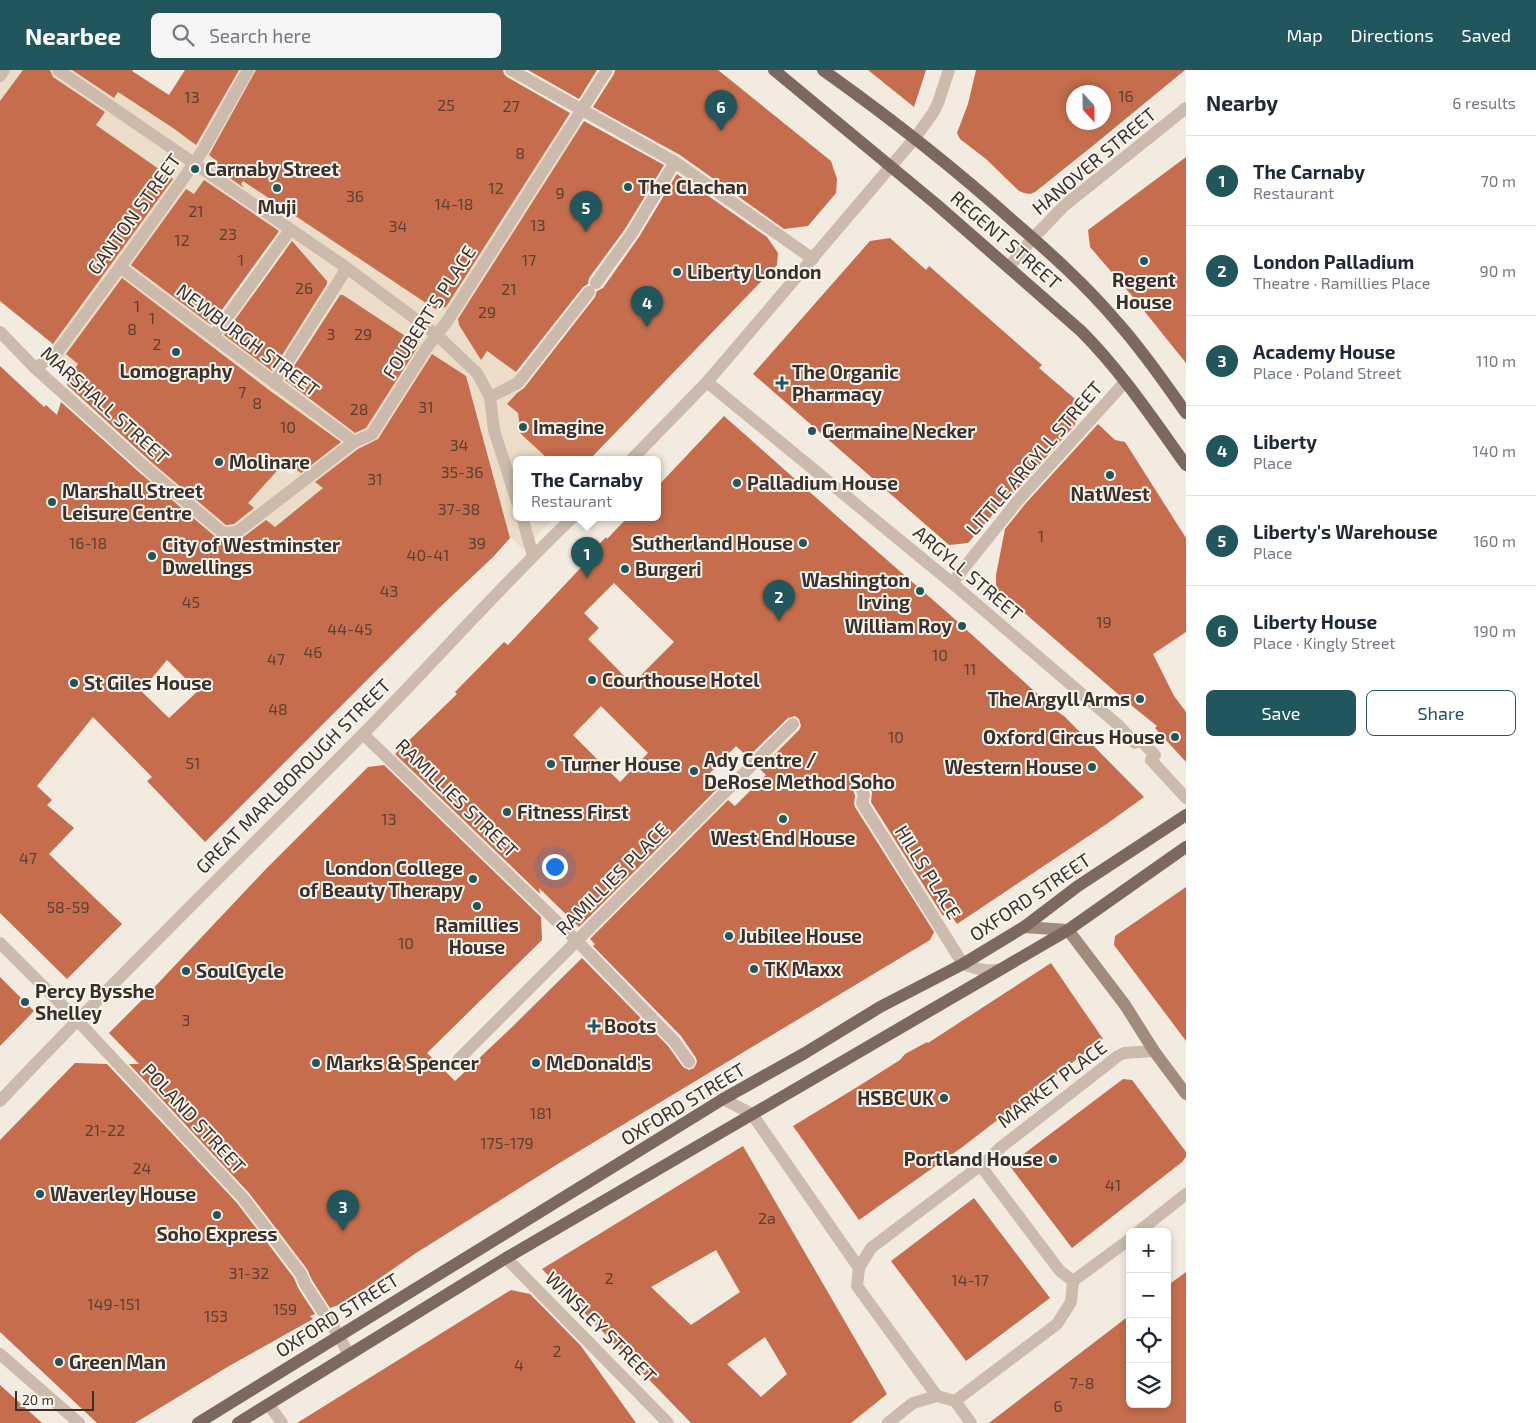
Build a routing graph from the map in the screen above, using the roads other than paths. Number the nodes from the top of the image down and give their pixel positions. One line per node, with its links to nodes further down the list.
1 (4, 70): 9 (street)
2 (58, 70): 14 (street)
3 (248, 70): 14 (street, GANTON STREET)
4 (511, 70): 11 (street)
5 (607, 70): 11 (street, FOUBERT'S PLACE)
6 (774, 70): 15 (main road, REGENT STREET)
7 (822, 70): 12 (main road, REGENT STREET)
8 (949, 70): 12 (street)
9 (0, 76)
10 (1186, 108): 17 (street, HANOVER STREET)
11 (581, 110): 13 (street); 23 (street, FOUBERT'S PLACE)
12 (915, 138): 15 (street); 17 (main road, REGENT STREET)
13 (675, 162): 18 (street); 29 (street)
14 (195, 163): 16 (street); 19 (street, GANTON STREET)
15 (892, 166): 18 (street); 20 (main road, REGENT STREET)
16 (290, 230): 21 (street); 24 (street)
17 (1033, 238): 20 (street, HANOVER STREET); 30 (main road, REGENT STREET)
18 (813, 259): 26 (street)
19 (120, 267): 24 (street, NEWBURGH STREET); 25 (street, GANTON STREET)
20 (1009, 267): 27 (main road, REGENT STREET)
21 (347, 268): 23 (street); 28 (street)
22 (0, 332): 25 (street, MARSHALL STREET)
23 (437, 335): 29 (street); 31 (street, FOUBERT'S PLACE)
24 (213, 337): 28 (street, NEWBURGH STREET)
25 (35, 368): 37 (street, MARSHALL STREET)
26 (707, 382): 32 (street); 39 (street, ARGYLL STREET)
27 (1125, 382): 33 (main road, REGENT STREET); 39 (street, LITTLE ARGYLL STREET)
28 (274, 383): 31 (street, NEWBURGH STREET)
29 (490, 397): 34 (street)
30 (1186, 414)
31 (354, 442): 37 (street, FOUBERT'S PLACE)
32 (635, 456)
33 (1186, 465)
34 (513, 489)
35 (523, 521): 38 (street)
36 (570, 521): 38 (street, GREAT MARLBOROUGH STREET)
37 (237, 532)
38 (533, 556): 41 (street, GREAT MARLBOROUGH STREET)
39 (952, 583): 43 (street, ARGYLL STREET)
40 (793, 724): 48 (street, RAMILLIES PLACE)
41 (363, 734): 48 (street, RAMILLIES STREET); 52 (street, GREAT MARLBOROUGH STREET)
42 (860, 786): 50 (street, HILLS PLACE)
43 (1186, 798)
44 (1186, 816): 46 (main road, OXFORD STREET)
45 (1186, 847): 47 (main road)
46 (1024, 927): 47 (main road); 50 (main road, OXFORD STREET)
47 (1068, 930): 51 (main road); 53 (main road)
48 (577, 941): 54 (street, RAMILLIES PLACE); 55 (street, RAMILLIES STREET)
49 (0, 943): 52 (street, POLAND STREET)
50 (963, 964): 51 (street); 57 (main road, OXFORD STREET)
51 (1006, 967): 59 (main road)
52 (77, 1020): 58 (street, GREAT MARLBOROUGH STREET); 67 (street, POLAND STREET)
53 (1154, 1051): 56 (main road); 60 (street, MARKET PLACE)
54 (458, 1060)
55 (689, 1062)
56 (1186, 1094)
57 (723, 1099): 59 (street); 67 (main road, OXFORD STREET)
58 (0, 1101)
59 (752, 1114): 64 (main road); 65 (street)
60 (980, 1166): 65 (street, MARKET PLACE); 66 (street)
61 (1186, 1194): 62 (street)
62 (1143, 1228)
63 (1126, 1241): 66 (street)
64 (506, 1258): 69 (main road); 77 (street, WINSLEY STREET)
65 (859, 1268): 70 (street)
66 (1073, 1281): 71 (street)
67 (339, 1336): 69 (street, POLAND STREET); 74 (main road, OXFORD STREET)
68 (0, 1354): 73 (street)
69 (349, 1355): 72 (main road)
70 (937, 1396): 71 (street); 78 (street)
71 (954, 1401): 79 (street)
72 (269, 1405): 75 (main road); 76 (street)
73 (79, 1423)
74 (198, 1423)
75 (238, 1423)
76 (282, 1423)
77 (668, 1423)
78 (888, 1423)
79 (971, 1423)

